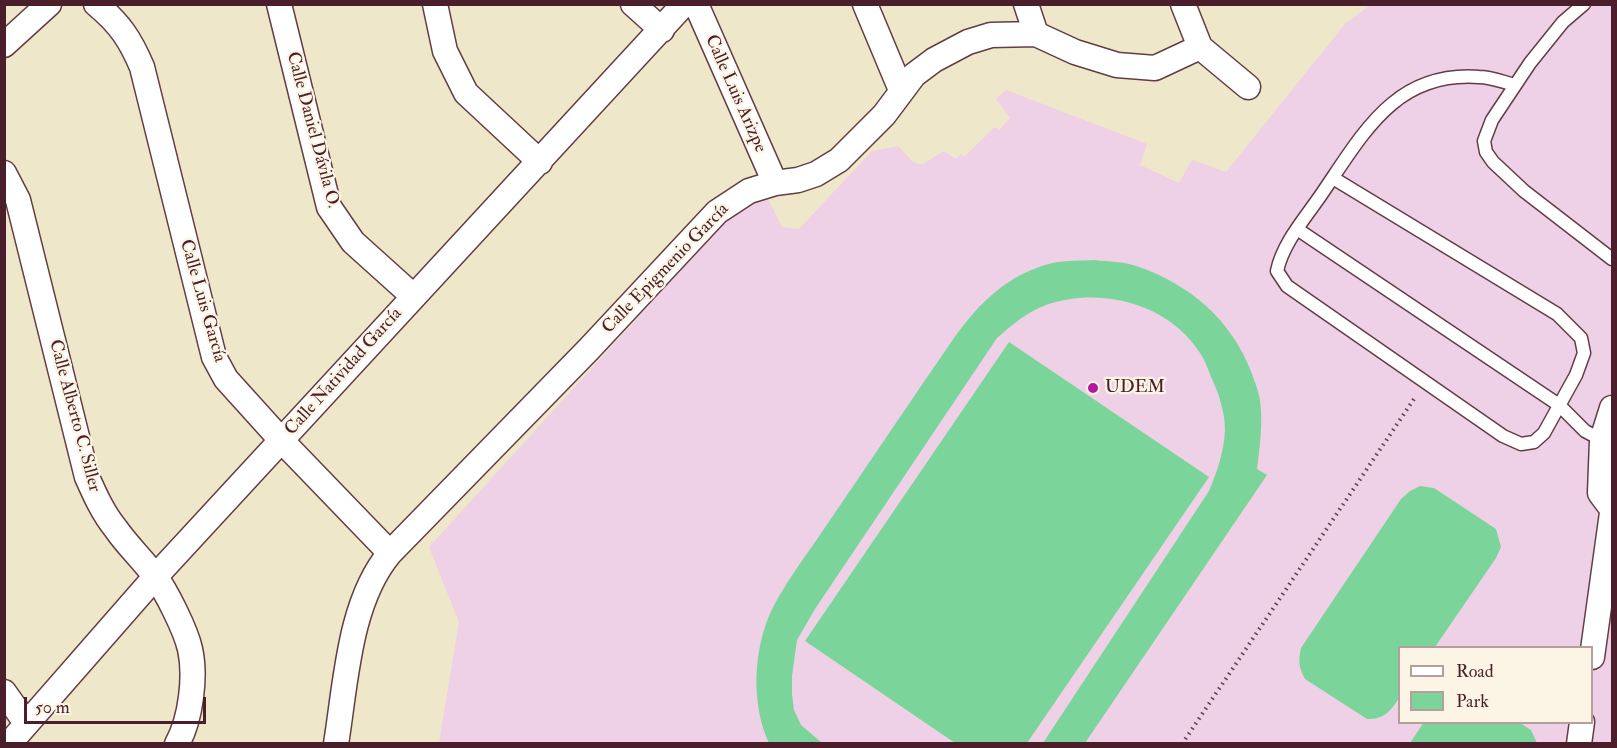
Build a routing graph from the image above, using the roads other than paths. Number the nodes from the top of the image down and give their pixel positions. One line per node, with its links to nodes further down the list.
1 (49, 4): 14 (street)
2 (96, 4): 29 (street, Calle Luis García)
3 (279, 4): 25 (street, Calle Daniel Dávila O.)
4 (435, 4): 19 (street)
5 (633, 4): 12 (street)
6 (684, 4): 12 (street, Calle Natividad García)
7 (696, 4): 22 (street, Calle Luis Arizpe)
8 (865, 4): 18 (street)
9 (1026, 4): 13 (street)
10 (1183, 4): 15 (street)
11 (1584, 4): 16 (lane)
12 (662, 30): 19 (street, Calle Natividad García)
13 (1036, 34): 15 (street, Calle Epigmenio García); 18 (street, Calle Epigmenio García)
14 (4, 45)
15 (1200, 47): 17 (street)
16 (1515, 85): 21 (lane); 24 (lane)
17 (1248, 87)
18 (901, 90): 22 (street, Calle Epigmenio García)
19 (540, 162): 25 (street, Calle Natividad García)
20 (4, 173): 33 (street, Calle Alberto C. Siller)
21 (1333, 178): 23 (lane); 26 (lane)
22 (775, 183): 32 (street, Calle Epigmenio García)
23 (1298, 229): 26 (lane); 26 (lane)
24 (1611, 254)
25 (413, 296): 29 (street, Calle Natividad García)
26 (1559, 405): 28 (lane)
27 (1612, 408): 28 (street)
28 (1602, 440): 30 (street)
29 (282, 441): 32 (street, Calle Luis García); 33 (street, Calle Natividad García)
30 (1612, 511): 31 (street)
31 (1610, 540): 34 (street)
32 (390, 553): 40 (street, Calle Epigmenio García)
33 (156, 576): 36 (street, Calle Natividad García); 39 (street, Calle Alberto C. Siller)
34 (1593, 650)
35 (4, 692): 36 (street)
36 (26, 723): 38 (street, Calle Natividad García)
37 (1582, 724): 41 (street)
38 (9, 744)
39 (177, 744)
40 (336, 744)
41 (1579, 744)

